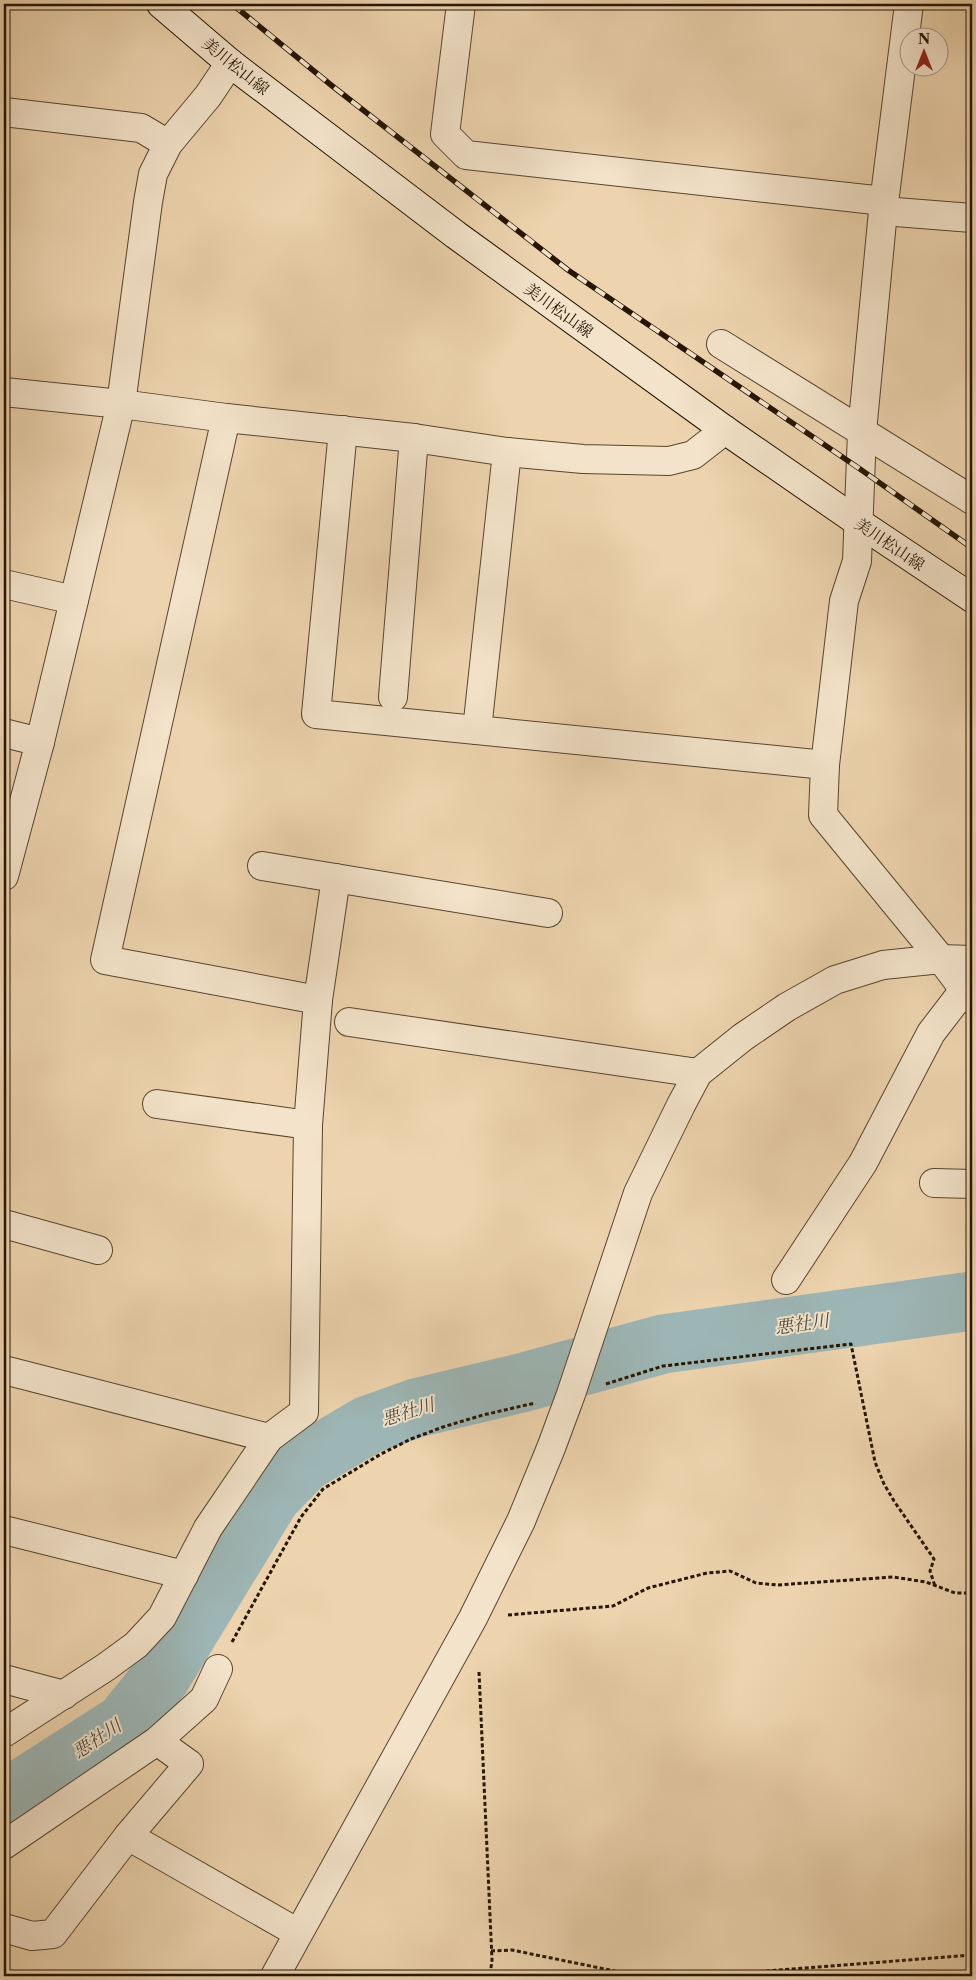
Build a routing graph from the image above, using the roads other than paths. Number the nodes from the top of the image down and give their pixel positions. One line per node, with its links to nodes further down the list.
1 (161, 4): 4 (street, 美川松山線)
2 (461, 4): 7 (street)
3 (909, 4): 7 (street)
4 (230, 63): 6 (street); 14 (street, 美川松山線)
5 (4, 112): 6 (street)
6 (168, 144): 11 (street)
7 (883, 206): 8 (street); 15 (street)
8 (972, 218)
9 (721, 344): 15 (street)
10 (4, 392): 11 (street)
11 (121, 404): 12 (street); 22 (street)
12 (226, 418): 13 (street); 35 (street)
13 (343, 430): 16 (street); 24 (street)
14 (725, 430): 17 (street); 19 (street, 美川松山線)
15 (862, 432): 18 (street); 19 (street)
16 (414, 438): 17 (street); 23 (street)
17 (507, 452): 24 (street)
18 (972, 500)
19 (858, 522): 21 (street, 美川松山線); 27 (street)
20 (4, 584): 22 (street)
21 (972, 598)
22 (74, 600): 26 (street)
23 (393, 697)
24 (477, 730): 27 (street)
25 (4, 733): 26 (street)
26 (40, 742): 29 (street)
27 (825, 765): 32 (street)
28 (262, 866): 30 (street)
29 (4, 876)
30 (336, 878): 31 (street); 35 (street)
31 (548, 913)
32 (941, 959): 33 (street); 34 (street); 37 (street)
33 (972, 960)
34 (968, 995): 44 (street)
35 (318, 1000): 39 (street)
36 (349, 1022): 37 (street)
37 (698, 1073): 57 (street)
38 (157, 1104): 39 (street)
39 (308, 1124): 46 (street)
40 (934, 1183): 41 (street)
41 (972, 1184)
42 (4, 1224): 43 (street)
43 (98, 1250)
44 (786, 1280)
45 (4, 1370): 46 (street)
46 (269, 1438): 48 (street)
47 (4, 1530): 48 (street)
48 (184, 1575): 51 (street)
49 (218, 1669): 53 (street)
50 (4, 1679): 51 (street)
51 (64, 1695): 52 (street)
52 (4, 1733)
53 (157, 1741): 54 (street); 55 (street)
54 (128, 1836): 56 (street); 57 (street)
55 (4, 1845)
56 (4, 1928)
57 (298, 1933): 58 (street)
58 (275, 1976)

